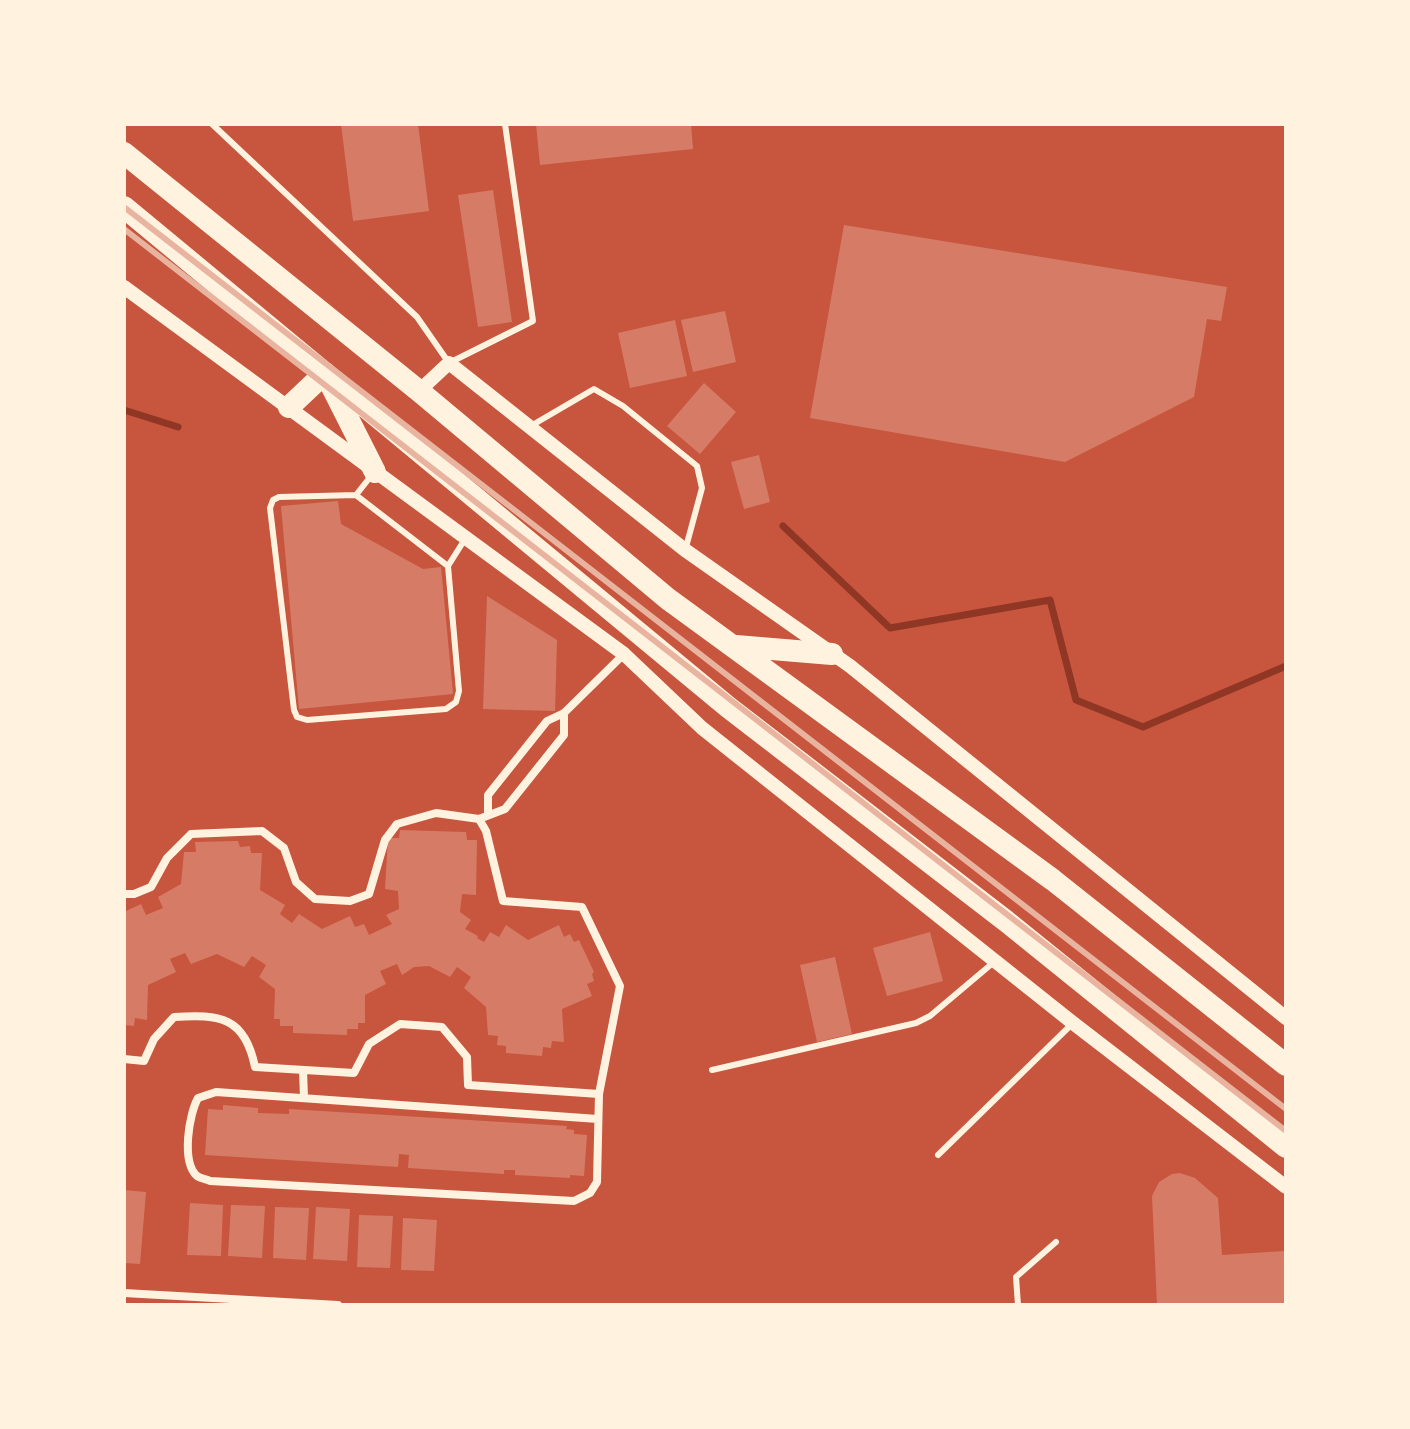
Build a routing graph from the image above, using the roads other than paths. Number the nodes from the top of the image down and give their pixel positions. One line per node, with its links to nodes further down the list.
1 (212, 124): 6 (lane)
2 (505, 124): 6 (lane)
3 (124, 153): 8 (highway)
4 (124, 207): 7 (highway)
5 (124, 287): 9 (street)
6 (449, 363): 8 (street); 10 (street)
7 (325, 373): 9 (highway); 11 (highway); 33 (highway)
8 (419, 391): 16 (highway)
9 (289, 407): 11 (street)
10 (529, 427): 14 (street); 14 (lane)
11 (375, 472): 12 (lane); 13 (street)
12 (356, 495): 15 (lane); 15 (lane)
13 (465, 539): 15 (lane); 17 (street)
14 (685, 550): 18 (street)
15 (448, 566)
16 (735, 646): 18 (highway); 27 (highway)
17 (624, 654): 19 (street); 23 (street)
18 (832, 654): 24 (street)
19 (564, 713): 20 (street); 20 (street)
20 (488, 814): 21 (street)
21 (479, 819): 22 (street); 30 (street)
22 (124, 894)
23 (996, 960): 25 (street); 29 (lane)
24 (1286, 1018)
25 (1073, 1023): 34 (lane); 35 (street)
26 (124, 1059): 28 (street)
27 (1286, 1065)
28 (303, 1070): 30 (street); 31 (street)
29 (712, 1070)
30 (599, 1094): 32 (street)
31 (304, 1098): 32 (street); 32 (street)
32 (598, 1119)
33 (1286, 1147)
34 (938, 1155)
35 (1286, 1187)
36 (1056, 1242): 39 (lane)
37 (124, 1293): 38 (street)
38 (338, 1305)
39 (1018, 1305)

